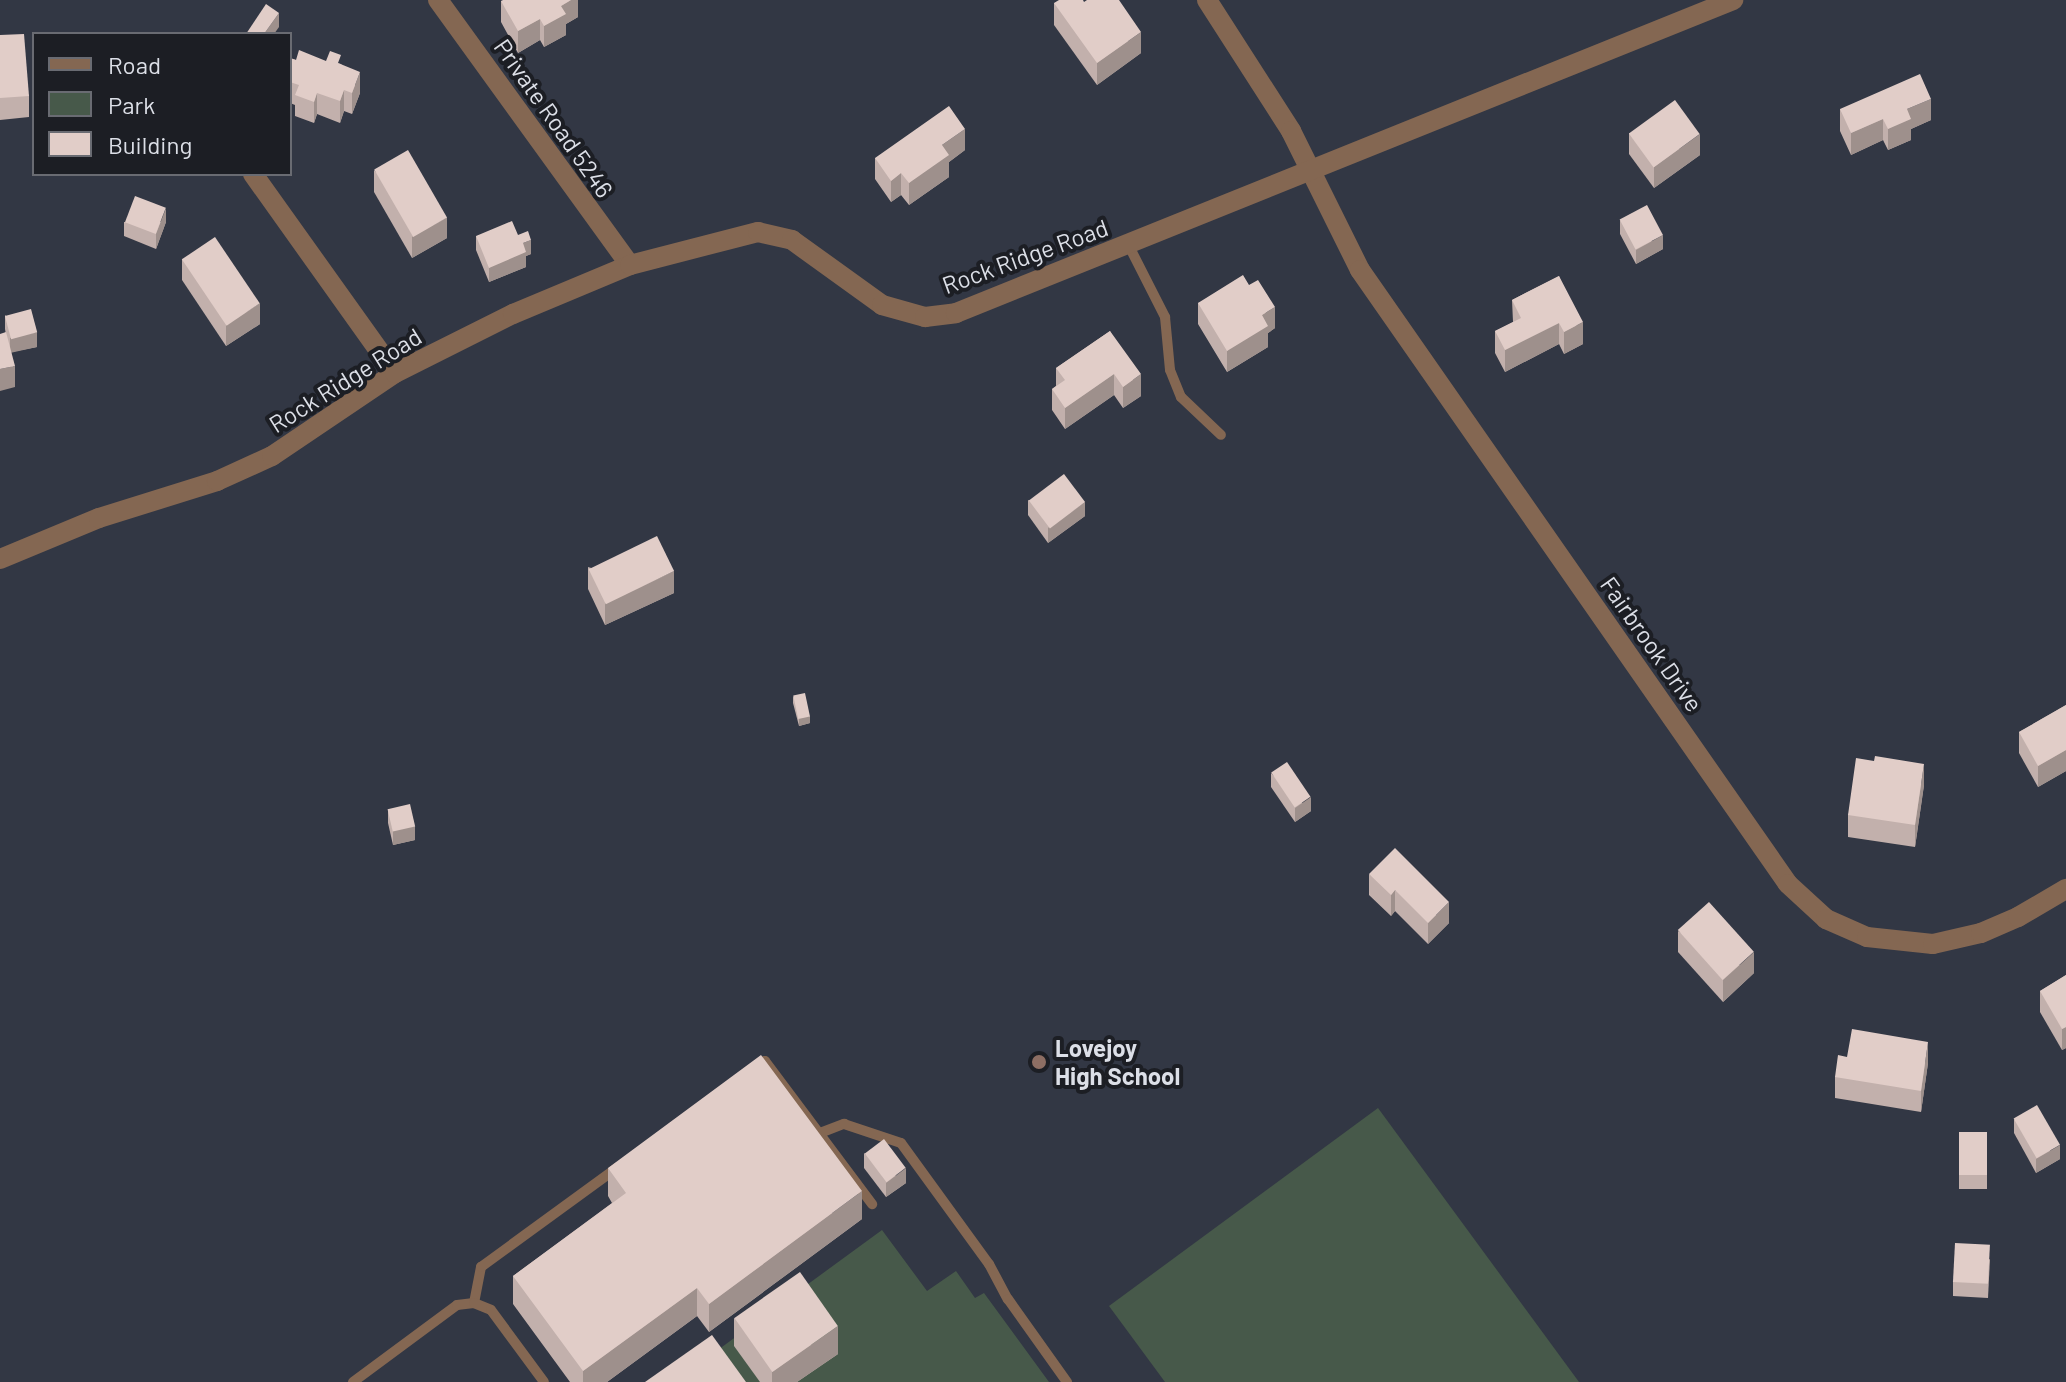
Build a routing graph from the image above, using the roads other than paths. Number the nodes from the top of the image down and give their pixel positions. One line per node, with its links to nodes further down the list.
1 (438, 0): 7 (street, Private Road 5246)
2 (1207, 0): 4 (street, Fairbrook Drive)
3 (1733, 0): 4 (street, Rock Ridge Road)
4 (1312, 172): 6 (street, Rock Ridge Road); 11 (street, Fairbrook Drive)
5 (254, 176): 8 (street)
6 (1129, 246): 7 (street, Rock Ridge Road); 9 (lane)
7 (630, 265): 8 (street, Rock Ridge Road)
8 (395, 373): 10 (street, Rock Ridge Road)
9 (1221, 435)
10 (0, 559)
11 (2066, 889)
12 (739, 1079): 13 (lane)
13 (820, 1133): 15 (lane); 19 (lane)
14 (623, 1164): 16 (lane)
15 (872, 1204)
16 (474, 1303): 17 (lane); 18 (lane)
17 (353, 1382)
18 (544, 1382)
19 (1067, 1382)

